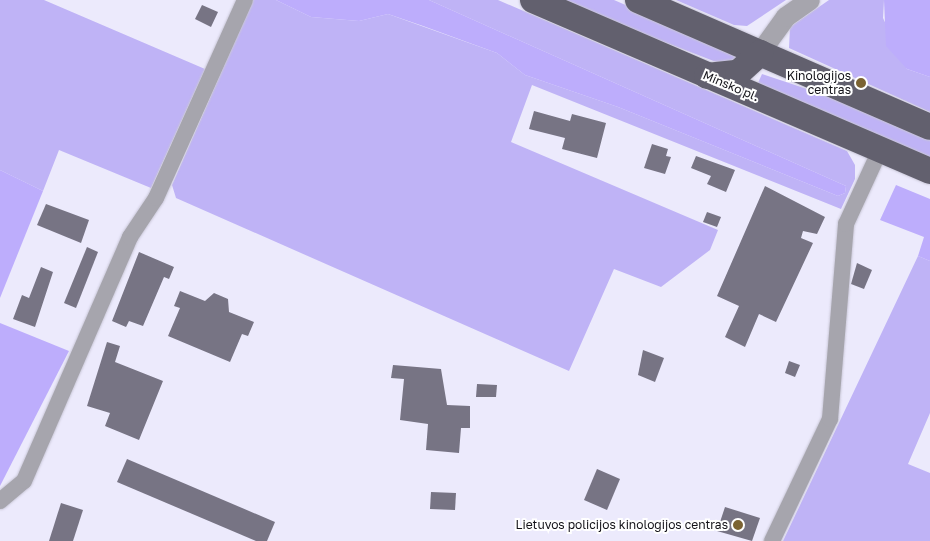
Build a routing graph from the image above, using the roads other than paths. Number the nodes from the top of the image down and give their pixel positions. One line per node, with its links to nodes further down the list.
1 (246, 0): 10 (street)
2 (533, 0): 6 (highway, Minsko pl.)
3 (638, 0): 5 (highway)
4 (810, 0): 5 (street)
5 (760, 53): 6 (highway); 7 (highway)
6 (707, 76): 8 (highway, Minsko pl.)
7 (930, 127)
8 (880, 150): 9 (highway, Minsko pl.); 11 (street)
9 (930, 171)
10 (0, 501)
11 (772, 541)

